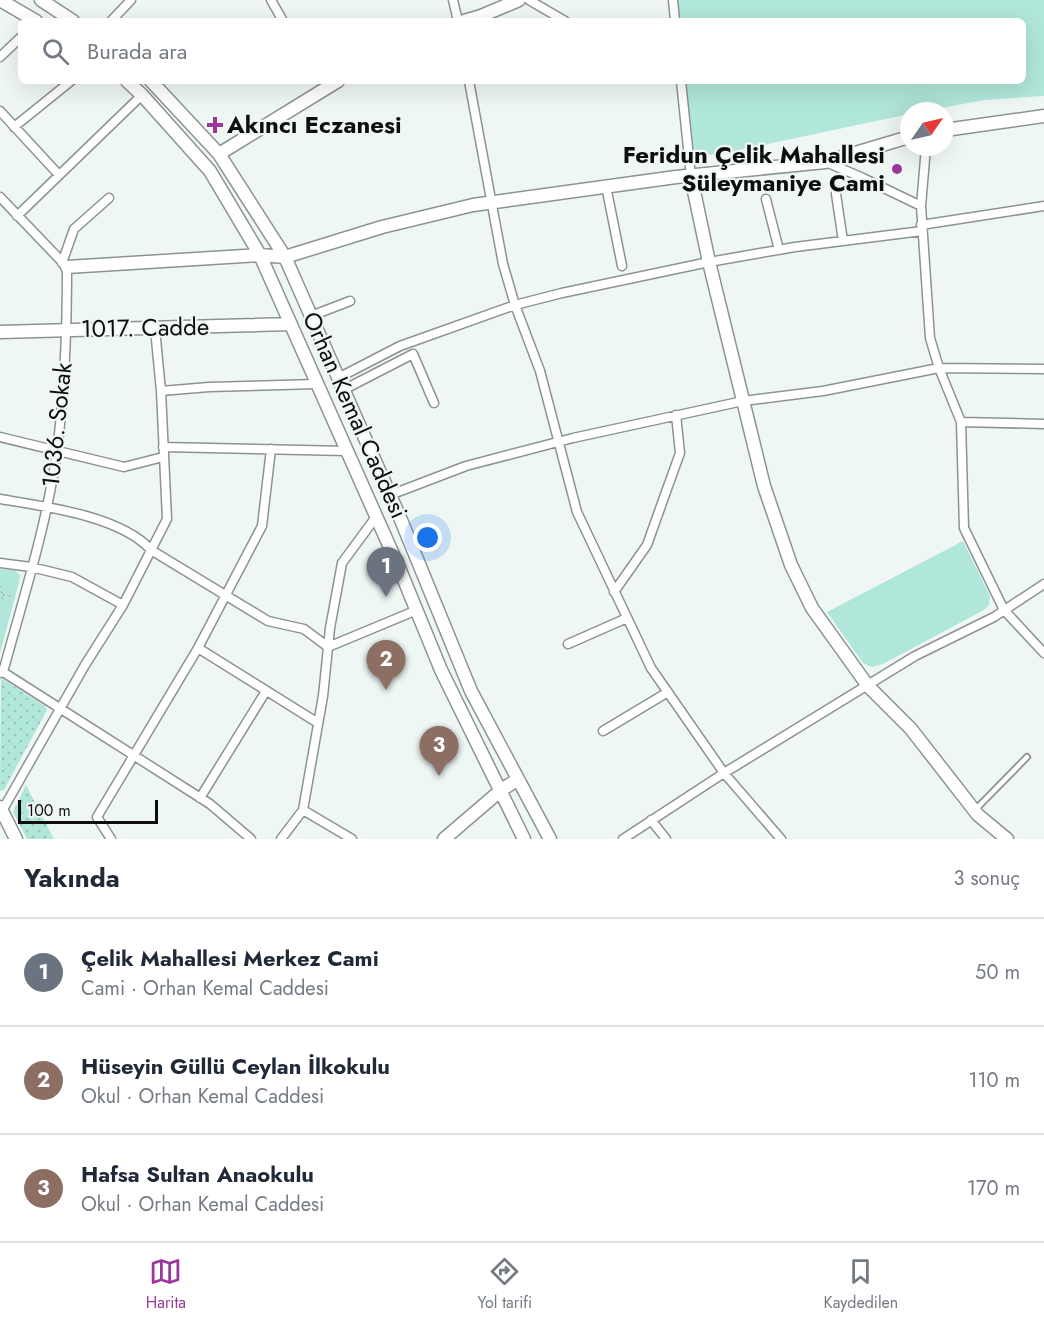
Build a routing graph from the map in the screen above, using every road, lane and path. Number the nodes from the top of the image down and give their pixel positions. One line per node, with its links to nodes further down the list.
1 (0, 0): 9 (street)
2 (41, 0): 10 (street)
3 (131, 0): 11 (street)
4 (271, 0): 12 (street)
5 (453, 0): 13 (street)
6 (519, 0): 14 (street)
7 (529, 0): 15 (street)
8 (673, 0): 16 (street)
9 (31, 18)
10 (68, 18)
11 (112, 18)
12 (281, 18)
13 (457, 18)
14 (474, 18)
15 (560, 18)
16 (675, 18)
17 (18, 40): 18 (street)
18 (0, 57)
19 (67, 84): 28 (street)
20 (130, 84): 25 (street, Orhan Kemal Caddesi)
21 (154, 84): 31 (street, Orhan Kemal Caddesi)
22 (470, 84): 41 (street)
23 (681, 84): 35 (street)
24 (321, 85): 31 (street)
25 (142, 95): 34 (street); 48 (street, Orhan Kemal Caddesi)
26 (0, 111): 28 (street)
27 (1044, 116): 29 (street)
28 (14, 127): 34 (street)
29 (954, 129)
30 (900, 140): 33 (street)
31 (219, 154): 49 (street, Orhan Kemal Caddesi)
32 (925, 156): 42 (street)
33 (825, 162): 35 (street); 42 (street)
34 (59, 175): 44 (street)
35 (691, 177): 36 (street); 50 (street)
36 (606, 186): 41 (street); 52 (street)
37 (836, 194): 46 (street)
38 (0, 198): 44 (street)
39 (109, 198): 51 (street, 1036. Sokak)
40 (766, 199): 47 (street)
41 (491, 202): 49 (street); 54 (street)
42 (921, 206): 45 (street)
43 (1044, 206): 45 (street)
44 (16, 216): 51 (street)
45 (921, 228): 46 (street); 60 (street)
46 (843, 241): 47 (street)
47 (779, 249): 50 (street)
48 (260, 255): 49 (street); 51 (street); 56 (street, Orhan Kemal Caddesi)
49 (285, 257): 55 (street, Orhan Kemal Caddesi)
50 (709, 262): 54 (street); 65 (street)
51 (65, 265): 58 (street, 1036. Sokak)
52 (622, 266)
53 (350, 301): 55 (street)
54 (515, 305): 63 (street); 71 (street)
55 (311, 316): 63 (street, Orhan Kemal Caddesi)
56 (291, 324): 57 (street, 1017. Cadde); 62 (street, Orhan Kemal Caddesi)
57 (155, 329): 58 (street, 1017. Cadde); 64 (street)
58 (67, 330): 59 (street, 1017. Cadde); 74 (street, 1036. Sokak)
59 (0, 332)
60 (939, 368): 61 (street); 65 (street); 68 (street)
61 (1044, 369)
62 (317, 384): 64 (street); 75 (street, Orhan Kemal Caddesi)
63 (340, 384): 66 (street); 77 (street, Orhan Kemal Caddesi)
64 (161, 391): 72 (street)
65 (743, 401): 67 (street); 100 (street)
66 (434, 403)
67 (676, 415): 71 (street); 86 (street)
68 (961, 422): 69 (street); 93 (street)
69 (1044, 424)
70 (0, 437): 74 (street)
71 (558, 441): 77 (street); 86 (street)
72 (163, 447): 73 (street); 76 (street)
73 (271, 449): 75 (street); 88 (street)
74 (57, 450): 76 (street); 79 (street, 1036. Sokak)
75 (347, 451): 80 (street, Orhan Kemal Caddesi)
76 (163, 457): 81 (street)
77 (390, 495): 109 (street, Orhan Kemal Caddesi)
78 (0, 499): 79 (street)
79 (47, 507): 81 (street); 83 (street, 1036. Sokak)
80 (376, 517): 92 (street, Orhan Kemal Caddesi); 97 (street)
81 (151, 550): 88 (street); 91 (street)
82 (0, 562): 83 (street)
83 (32, 567): 89 (street, 1036. Sokak); 91 (street)
84 (1044, 584): 93 (street)
85 (0, 586): 87 (path)
86 (614, 592): 94 (street)
87 (3, 595): 89 (path); 90 (path)
88 (226, 595): 96 (street); 97 (street)
89 (24, 596): 99 (street, 1036. Sokak)
90 (0, 603)
91 (123, 605): 103 (street)
92 (417, 610): 97 (street); 110 (street, Orhan Kemal Caddesi)
93 (1004, 610): 98 (street); 100 (street)
94 (627, 618): 95 (street); 102 (street)
95 (568, 644)
96 (198, 648): 101 (street); 106 (street)
97 (328, 648): 104 (street)
98 (1044, 653)
99 (1, 673): 103 (street)
100 (868, 686): 108 (street); 114 (street)
101 (266, 691): 104 (street); 111 (street)
102 (668, 692): 105 (street); 108 (street)
103 (60, 709): 106 (street); 112 (street)
104 (318, 723): 113 (street)
105 (603, 731)
106 (134, 756): 111 (street); 118 (street)
107 (1027, 757): 114 (lane)
108 (724, 773): 115 (street); 127 (street)
109 (518, 779): 110 (street); 124 (street, Orhan Kemal Caddesi)
110 (500, 791): 122 (street); 123 (street, Orhan Kemal Caddesi)
111 (200, 798): 119 (street)
112 (1, 809): 116 (street)
113 (303, 810): 120 (street); 121 (street)
114 (975, 810): 128 (street)
115 (651, 820): 125 (street); 126 (street)
116 (4, 826): 117 (street)
117 (16, 839)
118 (111, 839)
119 (251, 839)
120 (280, 839)
121 (352, 839)
122 (444, 839)
123 (524, 839)
124 (550, 839)
125 (623, 839)
126 (666, 839)
127 (781, 839)
128 (1007, 839)

